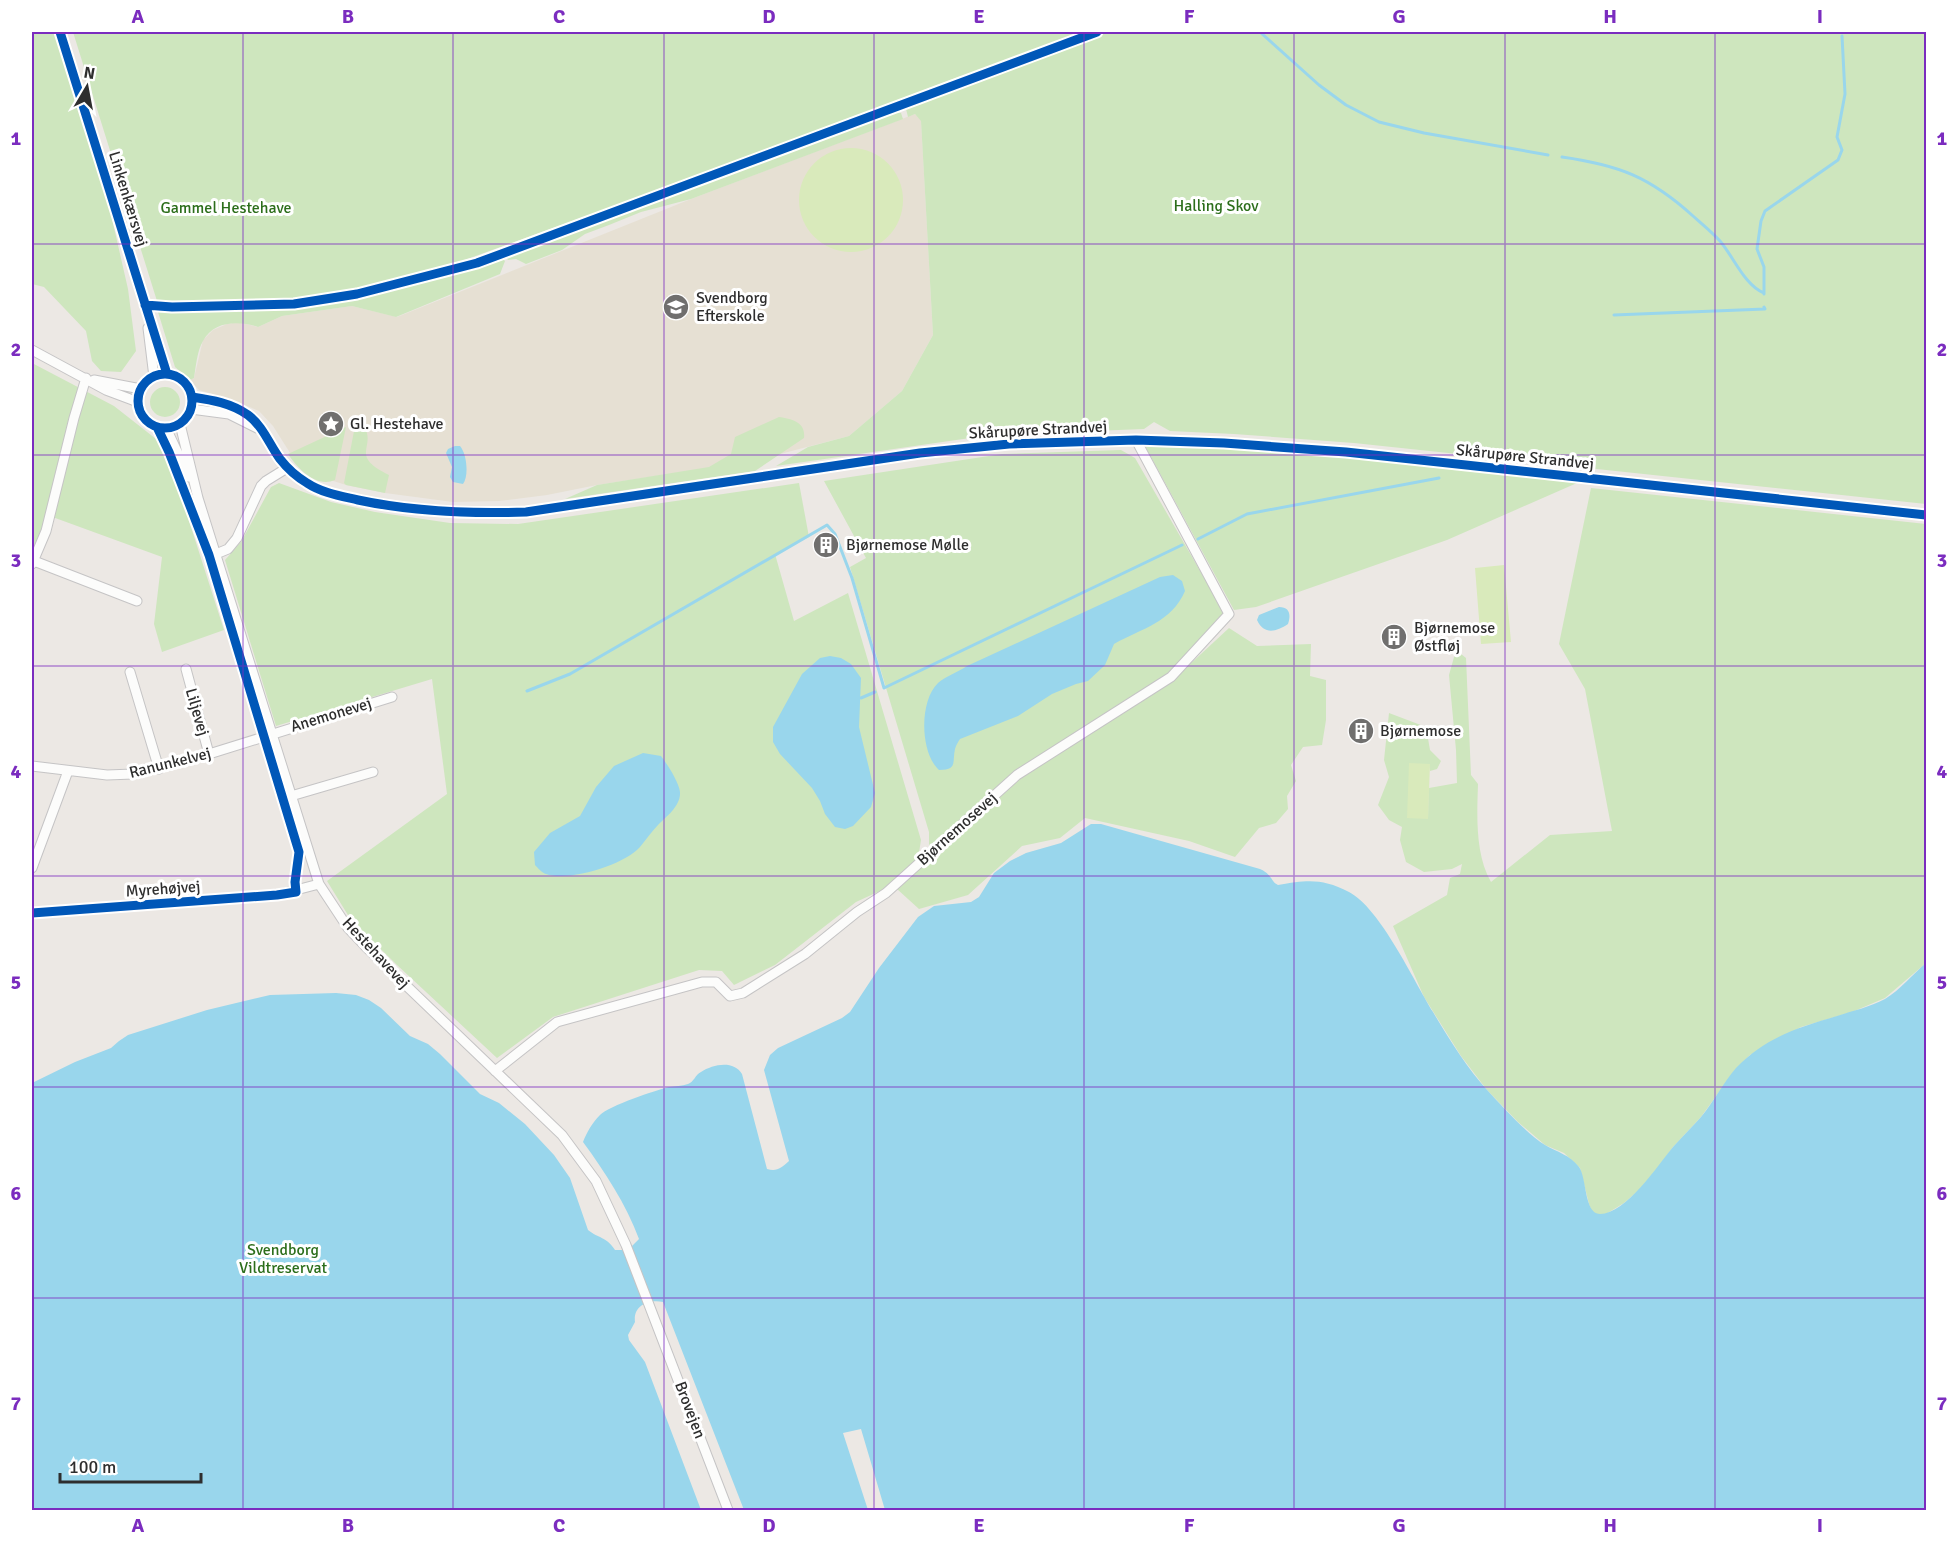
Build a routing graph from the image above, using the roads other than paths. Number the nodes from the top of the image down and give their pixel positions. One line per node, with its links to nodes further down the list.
1 (60, 32): 2 (street, Linkenkærsvej)
2 (145, 305): 4 (street, Linkenkærsvej); 5 (street, Linkenkærsvej)
3 (32, 350): 6 (street)
4 (167, 374): 5 (street); 8 (street)
5 (154, 376): 7 (street)
6 (86, 378): 7 (street); 9 (street); 19 (street)
7 (141, 389): 9 (street)
8 (192, 397): 10 (street); 13 (street, Skårupøre Strandvej)
9 (138, 402): 12 (street)
10 (191, 409): 11 (street); 13 (street)
11 (180, 424): 12 (street); 16 (street, Hestehavevej)
12 (166, 428): 16 (street, Hestehavevej)
13 (264, 432): 15 (street, Skårupøre Strandvej)
14 (1136, 440): 15 (street, Skårupøre Strandvej); 17 (street, Skårupøre Strandvej); 34 (street, Bjørnemosevej)
15 (287, 468): 18 (street)
16 (198, 498): 18 (street, Hestehavevej)
17 (1926, 515)
18 (216, 554): 24 (street, Hestehavevej)
19 (33, 562): 20 (street)
20 (137, 601)
21 (186, 669): 25 (street, Liljevej)
22 (130, 672): 27 (street)
23 (392, 698): 24 (street, Anemonevej)
24 (271, 734): 25 (street, Ranunkelvej); 30 (street, Hestehavevej)
25 (210, 754): 27 (street, Ranunkelvej)
26 (32, 766): 28 (street, Ranunkelvej)
27 (159, 769): 28 (street, Ranunkelvej)
28 (68, 771): 31 (street)
29 (373, 772): 30 (street)
30 (291, 796): 32 (street, Hestehavevej)
31 (32, 868)
32 (319, 884): 33 (street, Myrehøjvej); 34 (street, Hestehavevej)
33 (32, 913)
34 (495, 1071): 35 (street, Hestehavevej)
35 (651, 1310): 36 (street, Brovejen)
36 (728, 1510)

